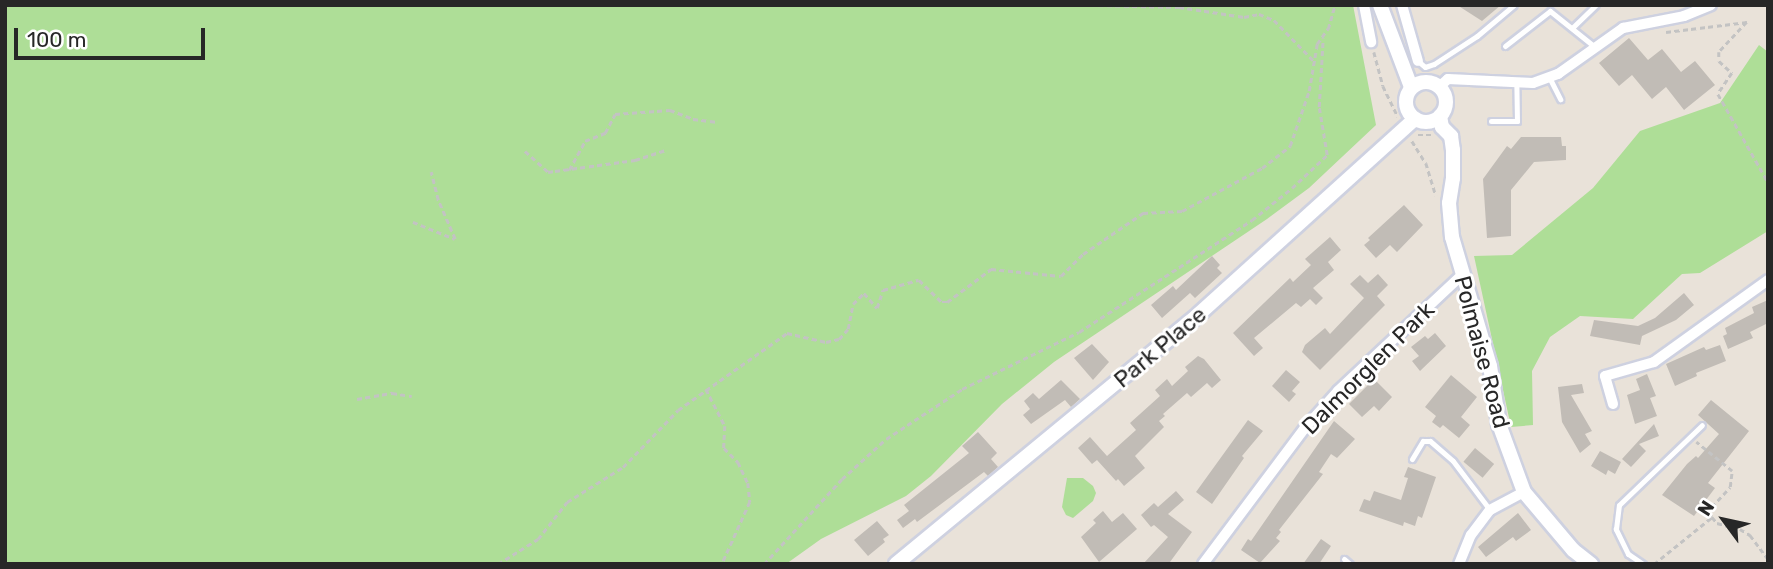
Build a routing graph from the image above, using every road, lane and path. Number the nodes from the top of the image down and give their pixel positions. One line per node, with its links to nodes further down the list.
1 (1090, 5): 15 (path)
2 (1335, 5): 9 (path)
3 (1364, 5): 12 (street)
4 (1380, 5): 20 (street)
5 (1402, 5): 16 (street)
6 (1514, 5): 16 (lane)
7 (1596, 5): 10 (lane)
8 (1712, 5): 14 (street)
9 (1328, 28): 15 (path); 49 (path)
10 (1572, 29): 13 (lane); 14 (lane)
11 (1662, 33): 31 (path)
12 (1371, 42): 25 (path)
13 (1505, 46)
14 (1595, 47): 17 (street)
15 (1314, 61): 35 (path)
16 (1418, 61)
17 (1549, 77): 18 (street); 21 (lane)
18 (1516, 82): 19 (street); 23 (lane)
19 (1438, 86): 20 (street); 22 (street)
20 (1411, 87): 25 (street)
21 (1560, 99)
22 (1440, 116): 25 (street); 26 (street, Polmaise Road)
23 (1490, 121)
24 (718, 122): 29 (path)
25 (1409, 128): 26 (path); 50 (street, Park Place)
26 (1451, 136): 33 (street, Polmaise Road)
27 (666, 150): 29 (path)
28 (525, 151): 29 (path)
29 (569, 170)
30 (431, 172): 32 (path)
31 (1768, 182)
32 (413, 222)
33 (1461, 276): 42 (street, Polmaise Road); 51 (street, Dalmorglen Park)
34 (1768, 280): 38 (street)
35 (706, 389): 47 (path); 48 (path)
36 (412, 396): 37 (path)
37 (357, 399)
38 (1613, 404)
39 (1702, 425): 40 (lane)
40 (1690, 438): 44 (path); 55 (lane)
41 (1412, 459): 43 (lane)
42 (1524, 492): 43 (street); 54 (street, Polmaise Road)
43 (1490, 510): 53 (street)
44 (1712, 517): 46 (path); 56 (path)
45 (1344, 559): 52 (lane)
46 (1768, 559)
47 (498, 564)
48 (722, 564)
49 (764, 564)
50 (896, 564)
51 (1203, 564)
52 (1350, 564)
53 (1459, 564)
54 (1591, 564)
55 (1643, 564)
56 (1654, 564)

